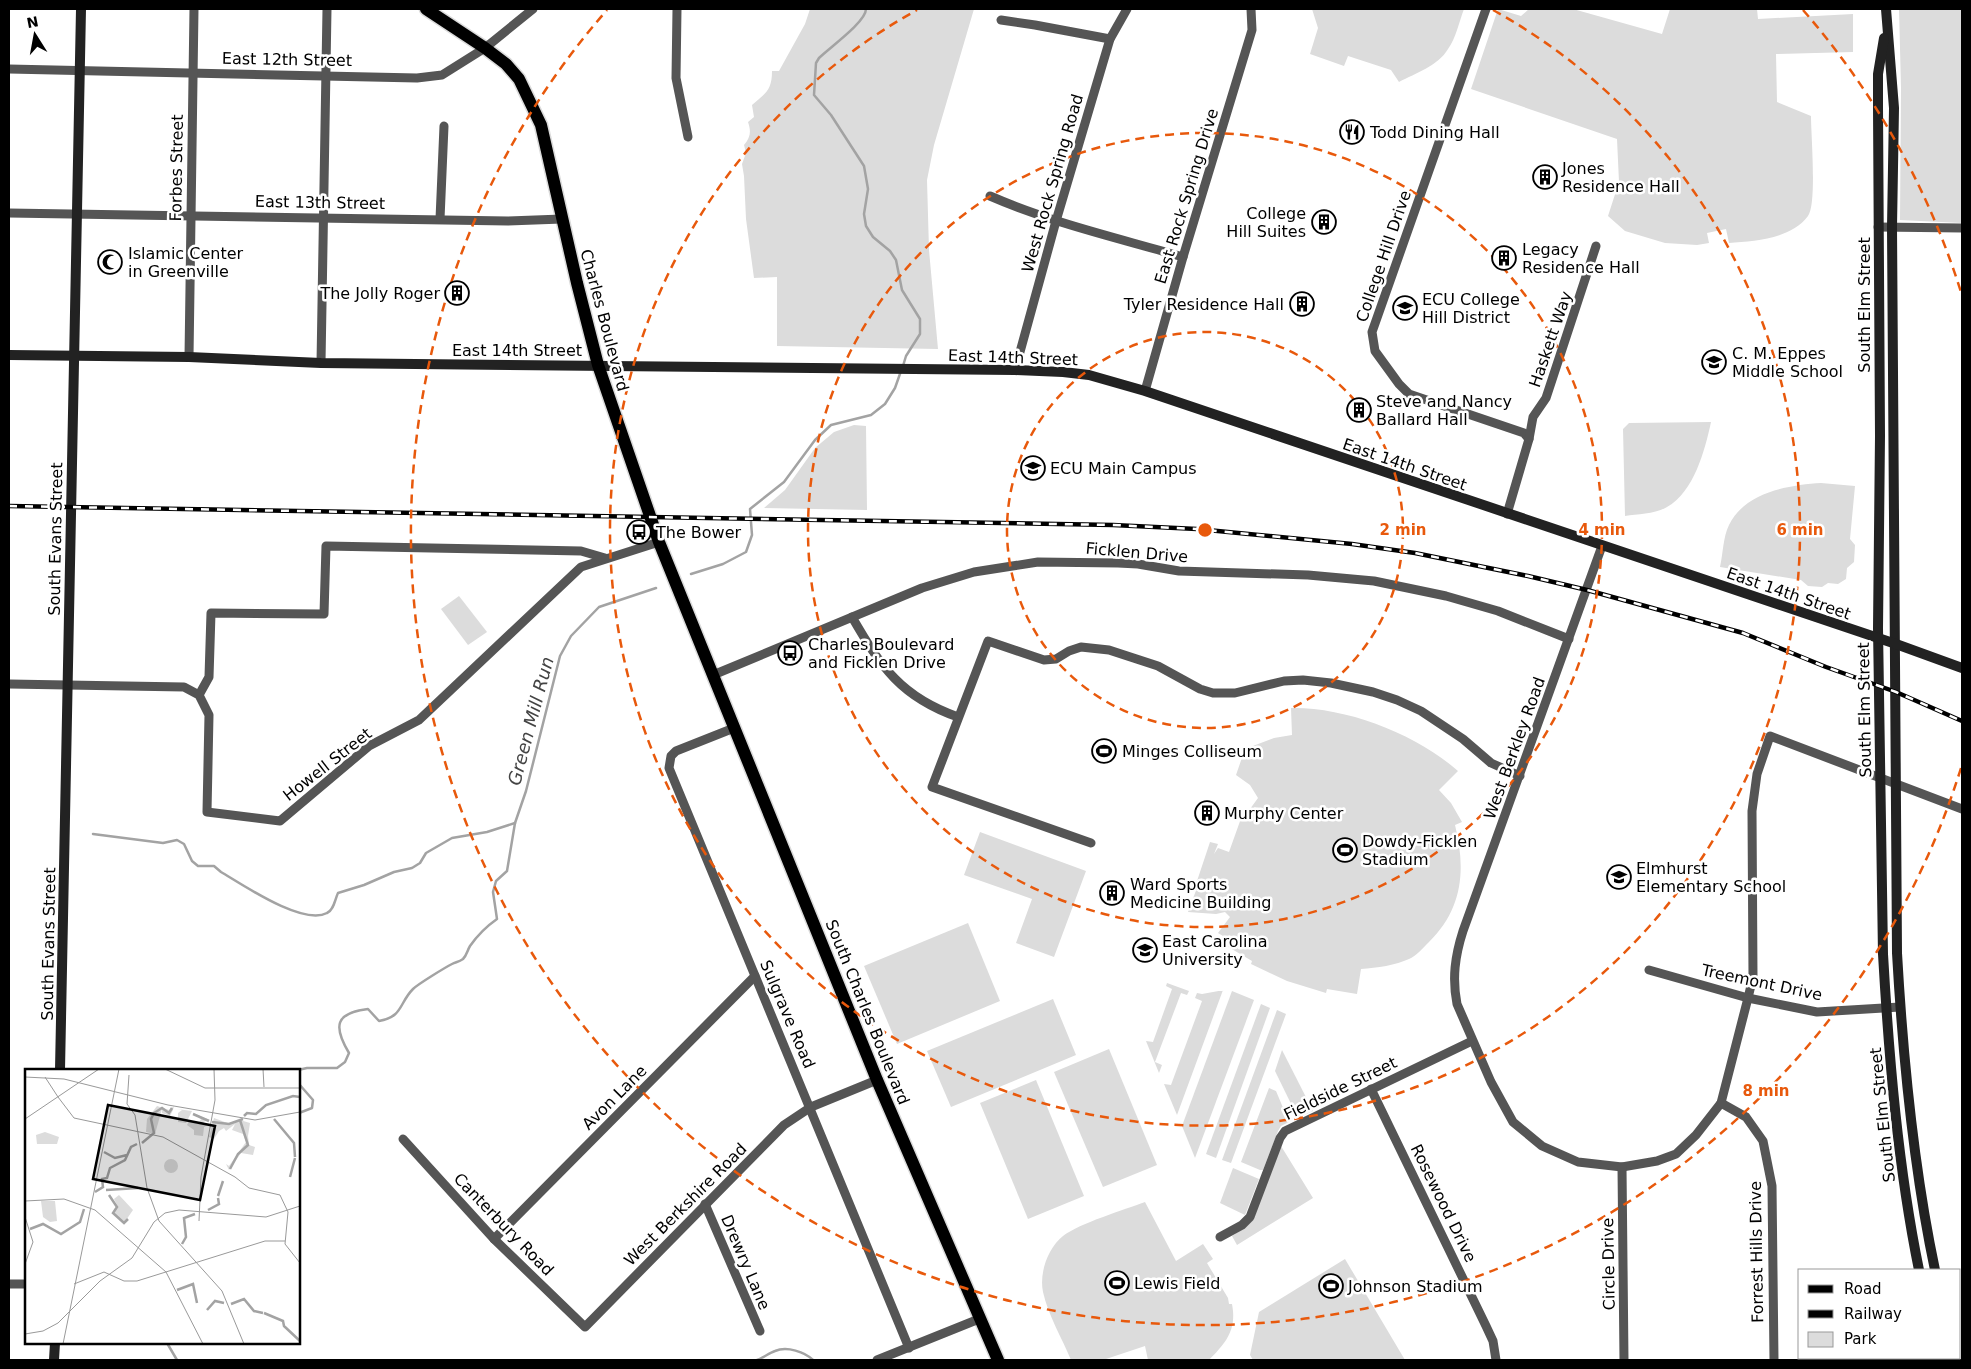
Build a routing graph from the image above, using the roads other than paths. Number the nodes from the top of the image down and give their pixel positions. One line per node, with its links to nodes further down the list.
1 (81, 9): 16 (street, South Evans Street)
2 (194, 9): 17 (street, Forbes Street)
3 (327, 9): 20 (street)
4 (426, 9): 14 (main road, Charles Boulevard)
5 (533, 9): 14 (street, East 12th Street)
6 (677, 9): 24 (street)
7 (1127, 9): 13 (street, West Rock Spring Road)
8 (1252, 9): 37 (street, East Rock Spring Drive)
9 (1486, 9): 49 (street, College Hill Drive)
10 (1886, 9): 12 (street, South Elm Street)
11 (1000, 20): 13 (street)
12 (1886, 27): 18 (street, South Elm Street); 19 (street, South Elm Street)
13 (1110, 39): 32 (street, West Rock Spring Road)
14 (485, 48): 20 (street, East 12th Street); 31 (main road, Charles Boulevard)
15 (9, 69): 16 (street, East 12th Street)
16 (80, 70): 17 (street, East 12th Street); 27 (street, South Evans Street)
17 (193, 72): 20 (street, East 12th Street); 28 (street, Forbes Street)
18 (1878, 74): 19 (street); 21 (street, South Elm Street)
19 (1892, 74): 22 (street, South Elm Street)
20 (327, 75): 29 (street)
21 (1878, 108): 22 (street); 33 (street, South Elm Street)
22 (1894, 108): 34 (street, South Elm Street)
23 (444, 126): 30 (street)
24 (688, 137)
25 (990, 196): 32 (street)
26 (9, 213): 27 (street, East 13th Street)
27 (77, 213): 28 (street, East 13th Street); 41 (street, South Evans Street)
28 (190, 215): 29 (street, East 13th Street); 42 (street, Forbes Street)
29 (324, 217): 30 (street, East 13th Street); 43 (street)
30 (440, 219): 31 (street, East 13th Street)
31 (562, 219): 44 (main road, Charles Boulevard)
32 (1056, 221): 37 (street); 45 (street, West Rock Spring Road)
33 (1878, 227): 34 (street); 38 (street, South Elm Street)
34 (1892, 227): 35 (street); 39 (street, South Elm Street)
35 (1962, 228)
36 (1596, 246): 49 (street, Haskett Way)
37 (1183, 257): 46 (street, East Rock Spring Drive)
38 (1879, 304): 39 (street); 48 (street, South Elm Street)
39 (1894, 305): 47 (street, South Elm Street)
40 (9, 355): 41 (street, East 14th Street)
41 (74, 356): 42 (street, East 14th Street); 65 (street, South Evans Street)
42 (189, 357): 43 (street, East 14th Street)
43 (321, 363): 44 (street, East 14th Street)
44 (598, 365): 45 (street, East 14th Street); 53 (main road, Charles Boulevard)
45 (1015, 370): 46 (street, East 14th Street)
46 (1145, 392): 50 (street, East 14th Street)
47 (1893, 435): 48 (street); 51 (street, South Elm Street)
48 (1880, 436): 52 (street, South Elm Street)
49 (1529, 439): 50 (street)
50 (1506, 514): 54 (street, East 14th Street)
51 (1895, 536): 52 (street); 61 (street, South Elm Street)
52 (1879, 537): 60 (street, South Elm Street)
53 (659, 542): 56 (street, Howell Street); 63 (main road, Charles Boulevard)
54 (1602, 546): 59 (street, West Berkley Road); 60 (street, East 14th Street)
55 (572, 550): 56 (street); 57 (street); 66 (street)
56 (606, 558): 57 (street, Howell Street)
57 (581, 567): 66 (street, Howell Street)
58 (852, 616): 59 (street, Ficklen Drive); 63 (street, Ficklen Drive); 67 (street)
59 (1569, 639): 69 (street, West Berkley Road)
60 (1878, 639): 61 (street, East 14th Street); 70 (street, South Elm Street)
61 (1896, 644): 62 (street, East 14th Street); 71 (street, South Elm Street)
62 (1962, 668)
63 (713, 675): 68 (main road, South Charles Boulevard)
64 (9, 684): 65 (street)
65 (67, 685): 66 (street); 82 (street, South Evans Street)
66 (199, 695)
67 (958, 717): 69 (street); 73 (street)
68 (734, 728): 77 (street, Sulgrave Road); 83 (main road, South Charles Boulevard)
69 (1520, 776): 81 (street, West Berkley Road)
70 (1879, 776): 71 (street); 74 (street, South Elm Street); 78 (street)
71 (1896, 783): 72 (street); 75 (street, South Elm Street)
72 (1962, 809)
73 (1091, 843)
74 (1882, 900): 75 (street); 80 (street, South Elm Street)
75 (1896, 900): 79 (street, South Elm Street)
76 (1649, 970): 78 (street, Treemont Drive)
77 (755, 976): 86 (street, Sulgrave Road); 95 (street, Avon Lane)
78 (1748, 998): 80 (street, Treemont Drive); 85 (street)
79 (1900, 1007): 80 (street, Treemont Drive); 87 (street, South Elm Street)
80 (1886, 1008): 89 (street, South Elm Street)
81 (1472, 1041): 84 (street, Fieldside Street); 90 (street, West Berkley Road)
82 (60, 1069)
83 (878, 1080): 86 (street, West Berkshire Road); 100 (main road, South Charles Boulevard)
84 (1371, 1089): 93 (street, Fieldside Street); 108 (street, Rosewood Drive)
85 (1721, 1103): 90 (street, West Berkley Road); 110 (street, Forrest Hills Drive)
86 (811, 1107): 91 (street, West Berkshire Road); 104 (street, Sulgrave Road)
87 (1913, 1138): 89 (street); 92 (street, South Elm Street)
88 (403, 1139): 95 (street, Canterbury Road)
89 (1899, 1140): 94 (street, South Elm Street)
90 (1622, 1167): 109 (street, Circle Drive)
91 (705, 1204): 101 (street, West Berkshire Road); 102 (street, Drewry Lane)
92 (1927, 1234): 94 (street); 97 (street, South Elm Street)
93 (1220, 1237)
94 (1912, 1237): 96 (street, South Elm Street)
95 (494, 1239): 101 (street, Canterbury Road)
96 (1919, 1269)
97 (1935, 1269)
98 (9, 1284): 99 (street)
99 (25, 1284)
100 (979, 1319): 104 (street); 107 (main road, South Charles Boulevard)
101 (585, 1327)
102 (760, 1331)
103 (55, 1344): 105 (street)
104 (909, 1348): 106 (street)
105 (54, 1360)
106 (877, 1360)
107 (998, 1360)
108 (1496, 1360)
109 (1624, 1360)
110 (1774, 1360)

